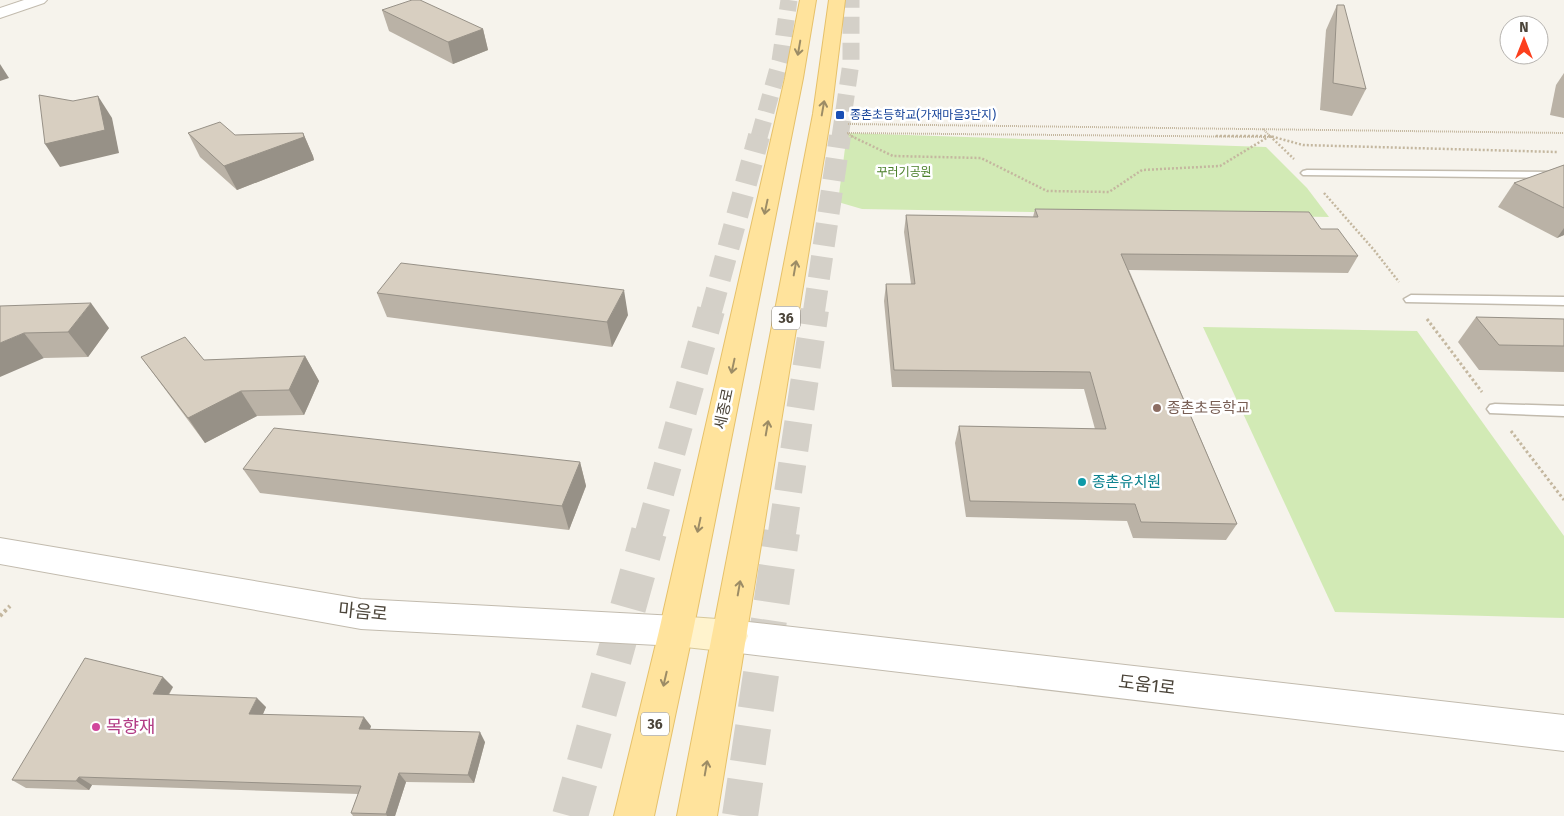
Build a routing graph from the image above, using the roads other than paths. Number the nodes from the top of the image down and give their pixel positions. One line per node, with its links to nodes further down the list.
1 (39, 0): 4 (street)
2 (808, 0): 12 (main road, 세종로 / 36, one-way to 12)
3 (837, 0): 13 (main road, 36, one-way to 3)
4 (0, 13)
5 (1307, 173): 6 (lane)
6 (1564, 175)
7 (1411, 298): 8 (lane)
8 (1564, 301)
9 (1495, 410): 10 (lane)
10 (1564, 411)
11 (0, 551): 12 (street, 마음로)
12 (676, 631): 13 (main road, 마음로); 15 (main road, 세종로 / 36, one-way to 15)
13 (731, 636): 14 (street, 도움1로); 16 (main road, 36, one-way to 13)
14 (1564, 733)
15 (634, 816)
16 (698, 816)

